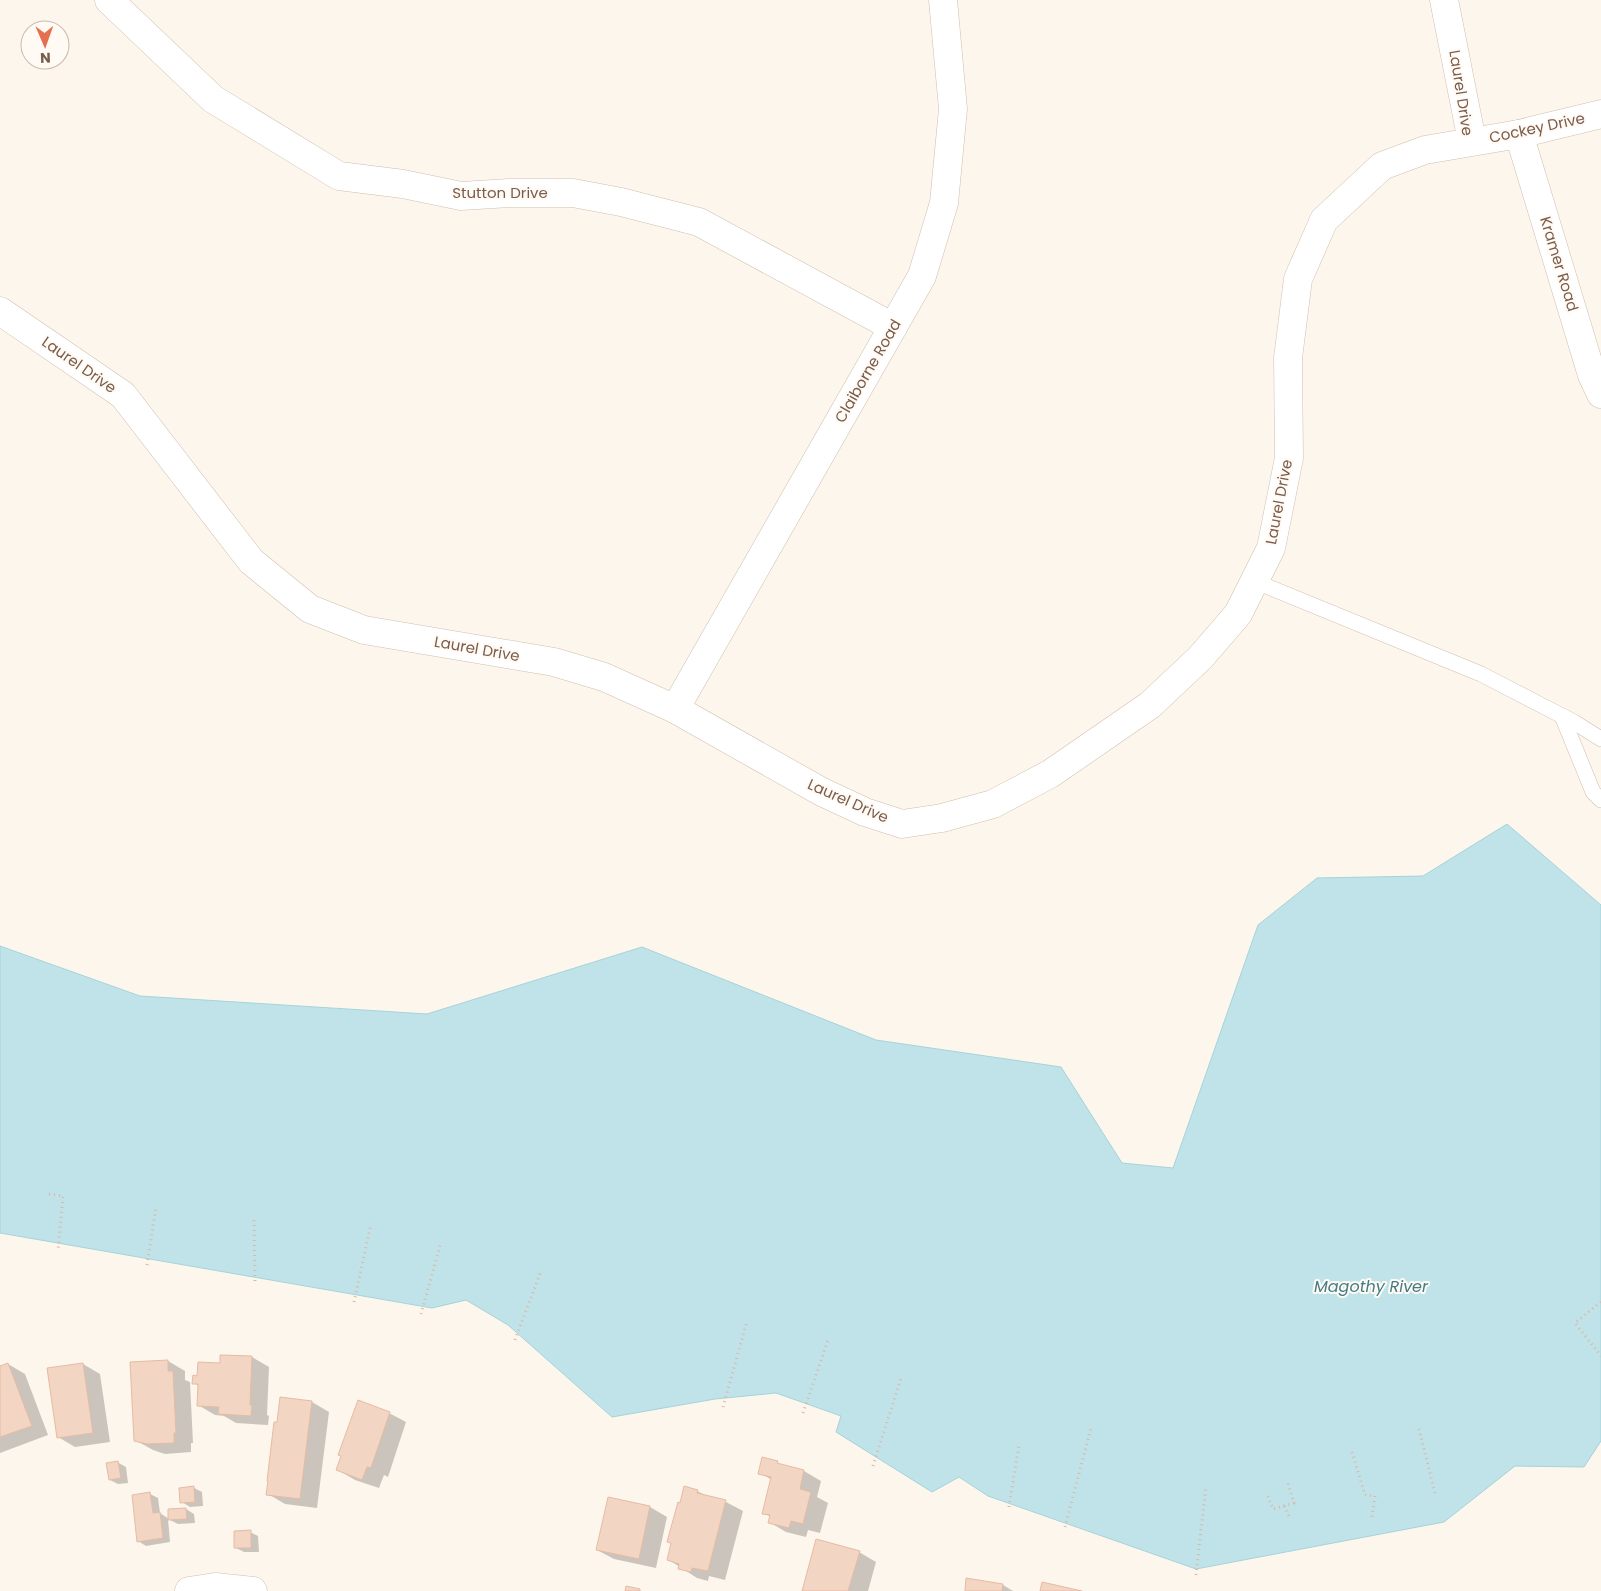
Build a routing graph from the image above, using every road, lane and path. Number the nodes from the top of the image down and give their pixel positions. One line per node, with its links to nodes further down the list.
1 (109, 0): 8 (street, Stutton Drive)
2 (943, 0): 8 (street, Claiborne Road)
3 (1444, 0): 6 (street, Laurel Drive)
4 (1601, 114): 5 (street, Cockey Drive)
5 (1520, 134): 6 (street, Cockey Drive); 9 (street, Kramer Road)
6 (1472, 141): 10 (street, Laurel Drive)
7 (0, 311): 11 (street, Laurel Drive)
8 (893, 327): 11 (street, Claiborne Road)
9 (1601, 394)
10 (1254, 581): 11 (street, Laurel Drive); 12 (lane)
11 (675, 709)
12 (1562, 716): 13 (lane); 14 (lane)
13 (1601, 739)
14 (1601, 800)
15 (49, 1194): 20 (path)
16 (156, 1207): 21 (path)
17 (254, 1220): 23 (path)
18 (371, 1224): 24 (path)
19 (441, 1242): 26 (path)
20 (58, 1251)
21 (147, 1265)
22 (541, 1270): 28 (path)
23 (255, 1282)
24 (354, 1302)
25 (1601, 1302): 30 (path)
26 (421, 1314)
27 (747, 1321): 32 (path)
28 (515, 1340)
29 (828, 1340): 33 (path)
30 (1601, 1356)
31 (901, 1378): 38 (path)
32 (723, 1407)
33 (803, 1413)
34 (1092, 1428): 47 (path)
35 (1419, 1429): 42 (path)
36 (1019, 1445): 44 (path)
37 (1352, 1452): 45 (path)
38 (873, 1466)
39 (1287, 1480): 43 (path)
40 (1206, 1486): 48 (path)
41 (1268, 1496): 43 (path)
42 (1436, 1497)
43 (1284, 1506): 46 (path)
44 (1009, 1507)
45 (1372, 1517)
46 (1290, 1518)
47 (1065, 1527)
48 (1196, 1575)
49 (189, 1591): 50 (street)
50 (254, 1591)

